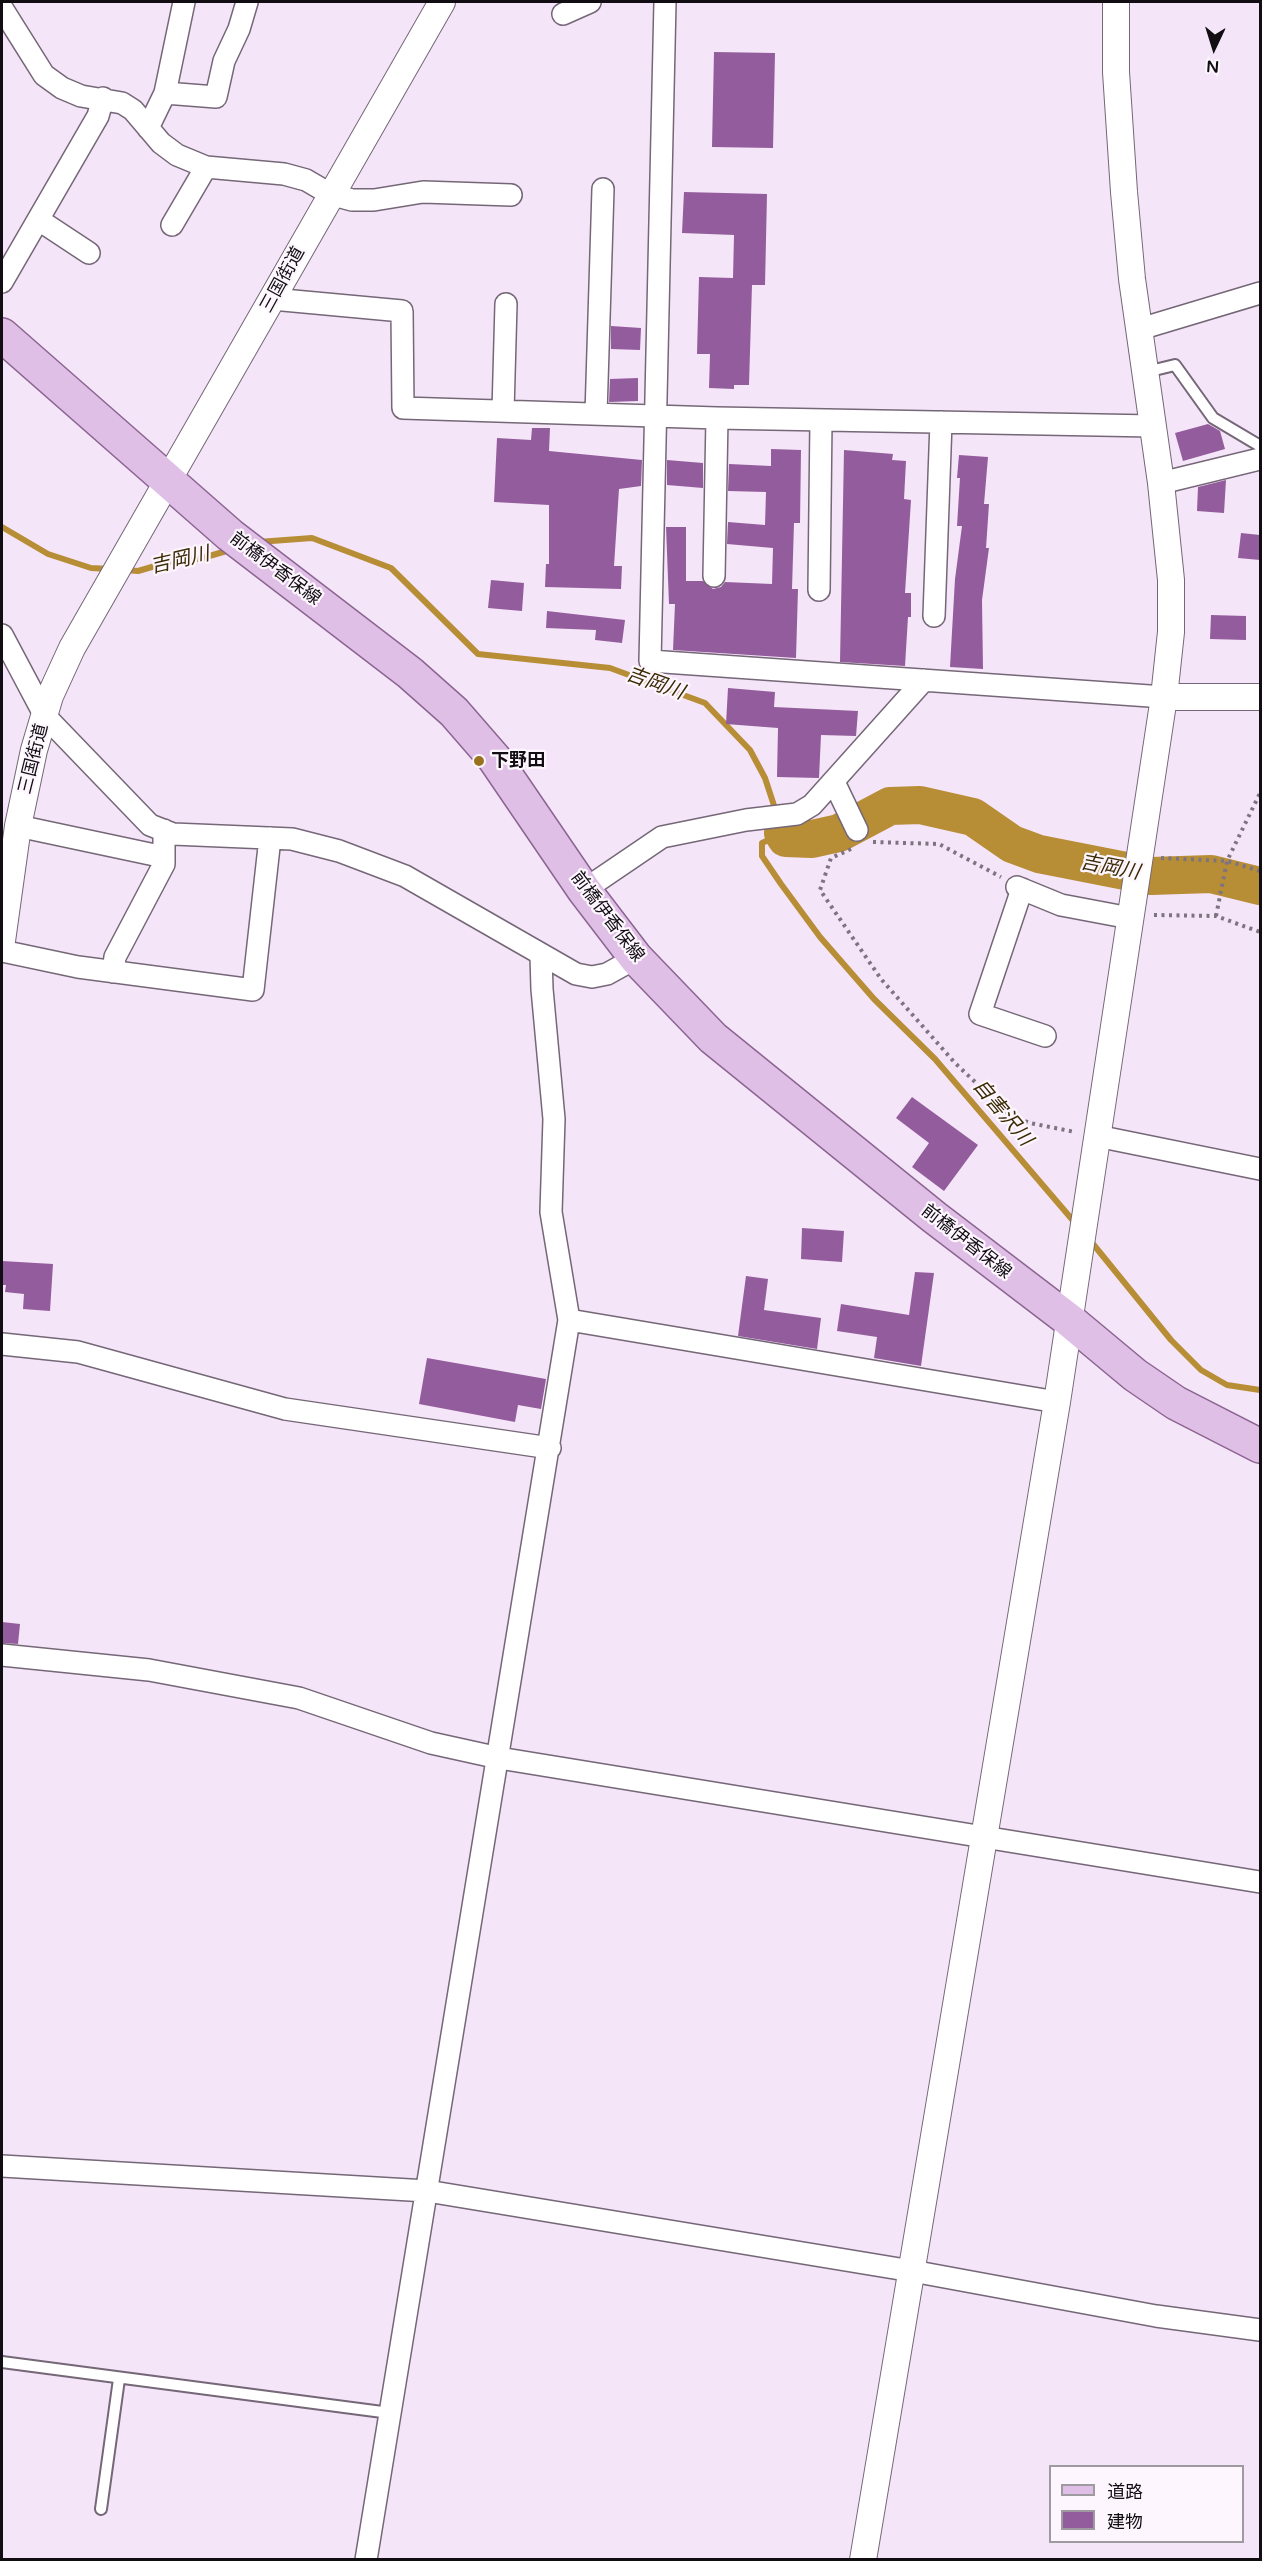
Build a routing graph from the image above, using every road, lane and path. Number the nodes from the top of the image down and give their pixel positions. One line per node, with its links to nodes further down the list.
1 (184, 2): 9 (street)
2 (247, 2): 9 (street)
3 (442, 2): 14 (street, 三国街道)
4 (590, 2): 8 (street)
5 (665, 2): 28 (street)
6 (1116, 2): 23 (street)
7 (2, 8): 10 (street)
8 (563, 14)
9 (165, 93): 11 (street)
10 (103, 98): 11 (street); 16 (street)
11 (148, 128): 12 (street)
12 (206, 167): 14 (street); 17 (street)
13 (603, 189): 27 (street)
14 (330, 194): 15 (street); 21 (street, 三国街道)
15 (511, 195)
16 (39, 220): 18 (street); 19 (street)
17 (172, 225)
18 (89, 254)
19 (2, 282)
20 (1260, 293): 23 (street)
21 (273, 299): 26 (street); 35 (street, 三国街道)
22 (506, 304): 26 (street)
23 (1140, 329): 25 (street)
24 (2, 335): 35 (main road, 前橋伊香保線)
25 (1146, 373): 32 (street); 33 (lane)
26 (503, 411): 27 (street)
27 (596, 414): 28 (street)
28 (655, 416): 29 (street); 41 (street)
29 (717, 418): 30 (street); 37 (street)
30 (821, 420): 31 (street); 38 (street)
31 (941, 422): 32 (street); 39 (street)
32 (1153, 426): 36 (street)
33 (1260, 447)
34 (1260, 459): 36 (street)
35 (167, 481): 44 (street, 三国街道); 56 (main road, 前橋伊香保線)
36 (1161, 483): 42 (street)
37 (714, 576)
38 (819, 590)
39 (934, 616)
40 (2, 636): 44 (street)
41 (924, 680): 42 (street); 45 (street)
42 (1164, 697): 43 (street); 52 (street)
43 (1260, 697)
44 (45, 716): 47 (street, 三国街道); 48 (street)
45 (834, 782): 49 (street); 56 (street)
46 (1260, 793): 53 (path)
47 (18, 826): 51 (street); 57 (street, 三国街道)
48 (164, 830): 50 (street); 51 (street)
49 (862, 836): 55 (path); 67 (path)
50 (270, 838): 63 (street); 65 (street)
51 (164, 857): 65 (street)
52 (1138, 861): 53 (path); 58 (street)
53 (1227, 861): 54 (path); 59 (path)
54 (1260, 871)
55 (1020, 888): 58 (street); 66 (street)
56 (584, 890): 64 (main road, 前橋伊香保線)
57 (4, 908): 61 (street, 三国街道)
58 (1131, 910): 59 (path); 67 (street)
59 (1216, 916): 60 (path)
60 (1260, 932)
61 (2, 940)
62 (2, 951): 65 (street)
63 (541, 956): 64 (street); 69 (street)
64 (636, 958): 70 (main road, 前橋伊香保線)
65 (113, 972)
66 (1045, 1036)
67 (1096, 1136): 68 (street); 70 (street)
68 (1260, 1168)
69 (569, 1320): 72 (street); 74 (street)
70 (1069, 1320): 72 (street); 73 (main road, 前橋伊香保線)
71 (2, 1344): 74 (street)
72 (1057, 1402): 77 (street)
73 (1260, 1446)
74 (550, 1448): 76 (street)
75 (2, 1655): 76 (street)
76 (499, 1758): 77 (street); 80 (street)
77 (982, 1835): 78 (street); 81 (street)
78 (1260, 1882)
79 (2, 2166): 80 (street)
80 (427, 2191): 81 (street); 85 (street)
81 (912, 2271): 82 (street); 88 (street)
82 (1260, 2330)
83 (2, 2362): 84 (lane)
84 (119, 2379): 85 (lane); 86 (lane)
85 (390, 2413): 87 (street)
86 (101, 2509)
87 (366, 2559)
88 (863, 2559)

